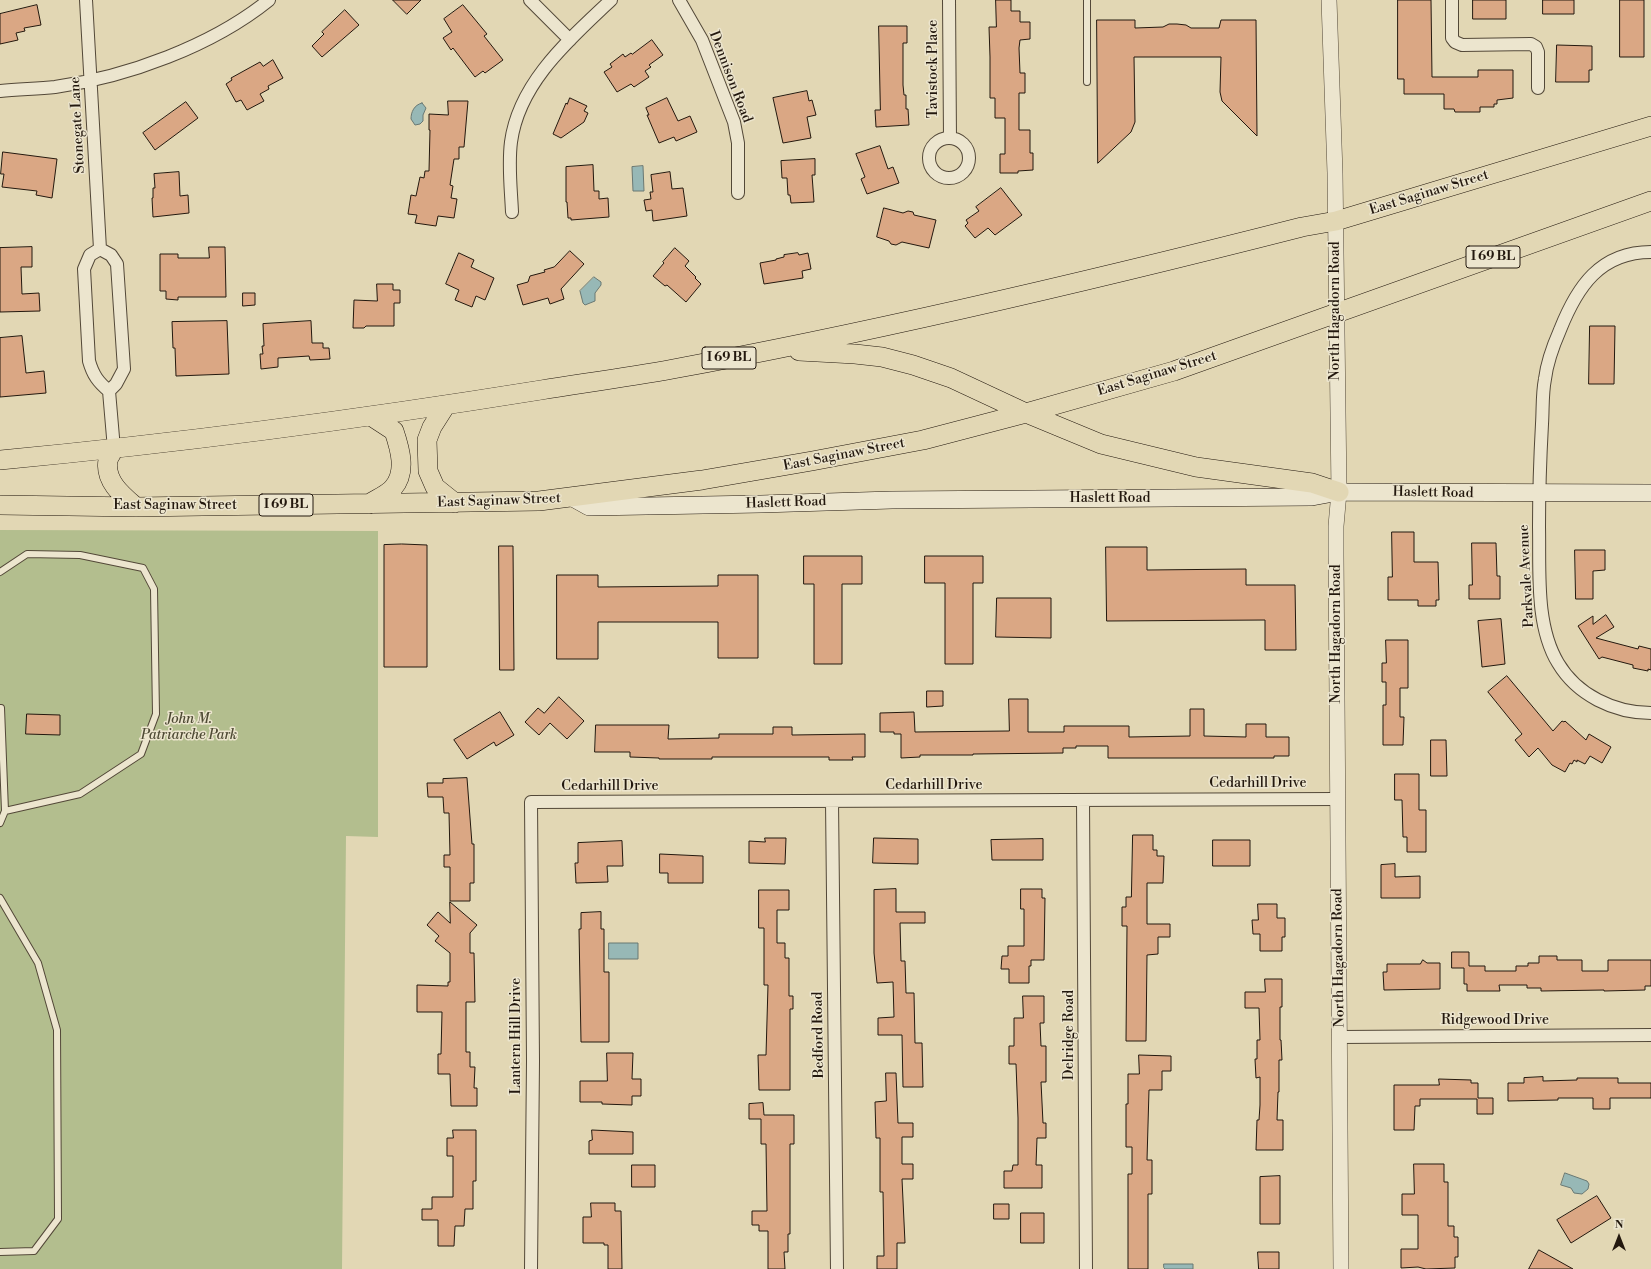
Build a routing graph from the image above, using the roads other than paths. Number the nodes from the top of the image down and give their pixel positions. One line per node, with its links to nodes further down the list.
1 (86, 0): 11 (street, Stonegate Lane)
2 (269, 0): 11 (street)
3 (530, 0): 10 (street)
4 (611, 0): 10 (street)
5 (679, 0): 17 (street, Dennison Road)
6 (949, 0): 16 (street, Tavistock Place)
7 (1087, 0): 12 (lane)
8 (1329, 0): 20 (street, North Hagadorn Road)
9 (1452, 0): 13 (street)
10 (570, 40): 19 (street)
11 (91, 80): 14 (street); 21 (street, Stonegate Lane)
12 (1087, 82)
13 (1538, 88)
14 (0, 90)
15 (1651, 126): 20 (main road, East Saginaw Street / I 69 BL)
16 (950, 138)
17 (738, 194)
18 (1651, 201): 23 (main road, East Saginaw Street / I 69 BL)
19 (512, 212)
20 (1336, 221): 23 (street, North Hagadorn Road); 24 (main road, East Saginaw Street / I 69 BL)
21 (100, 249): 25 (street); 25 (street)
22 (1651, 252): 33 (street, Parkvale Avenue)
23 (1336, 312): 27 (main road, East Saginaw Street / I 69 BL); 31 (street, North Hagadorn Road)
24 (747, 354): 26 (main road, East Saginaw Street / I 69 BL); 27 (main road)
25 (109, 391): 29 (street)
26 (446, 406): 28 (main road, East Saginaw Street / I 69 BL); 35 (main road)
27 (1026, 413): 31 (main road); 34 (main road, East Saginaw Street / I 69 BL)
28 (371, 416): 29 (main road, East Saginaw Street / I 69 BL); 36 (main road)
29 (114, 449): 30 (main road, East Saginaw Street / I 69 BL); 38 (main road)
30 (0, 460)
31 (1339, 492): 33 (main road, Haslett Road); 34 (main road, Haslett Road); 42 (street, North Hagadorn Road)
32 (1651, 493): 33 (main road, Haslett Road)
33 (1538, 494): 41 (street, Parkvale Avenue)
34 (571, 497): 35 (main road, East Saginaw Street / I 69 BL)
35 (455, 503): 36 (main road, East Saginaw Street / I 69 BL)
36 (369, 504): 38 (main road, East Saginaw Street / I 69 BL)
37 (0, 505): 38 (main road, East Saginaw Street / I 69 BL)
38 (136, 507)
39 (0, 572): 46 (lane)
40 (1, 708): 46 (lane)
41 (1651, 713)
42 (1338, 799): 43 (street, Cedarhill Drive); 50 (street, North Hagadorn Road)
43 (1083, 800): 44 (street, Cedarhill Drive); 54 (street, Delridge Road)
44 (832, 801): 45 (street, Cedarhill Drive); 53 (street, Bedford Road)
45 (531, 802): 52 (street, Lantern Hill Drive)
46 (6, 811): 47 (lane)
47 (0, 823)
48 (0, 898): 51 (lane)
49 (1651, 1035): 50 (street, Ridgewood Drive)
50 (1340, 1037): 55 (street, North Hagadorn Road)
51 (0, 1252)
52 (531, 1269)
53 (836, 1269)
54 (1086, 1269)
55 (1341, 1269)

